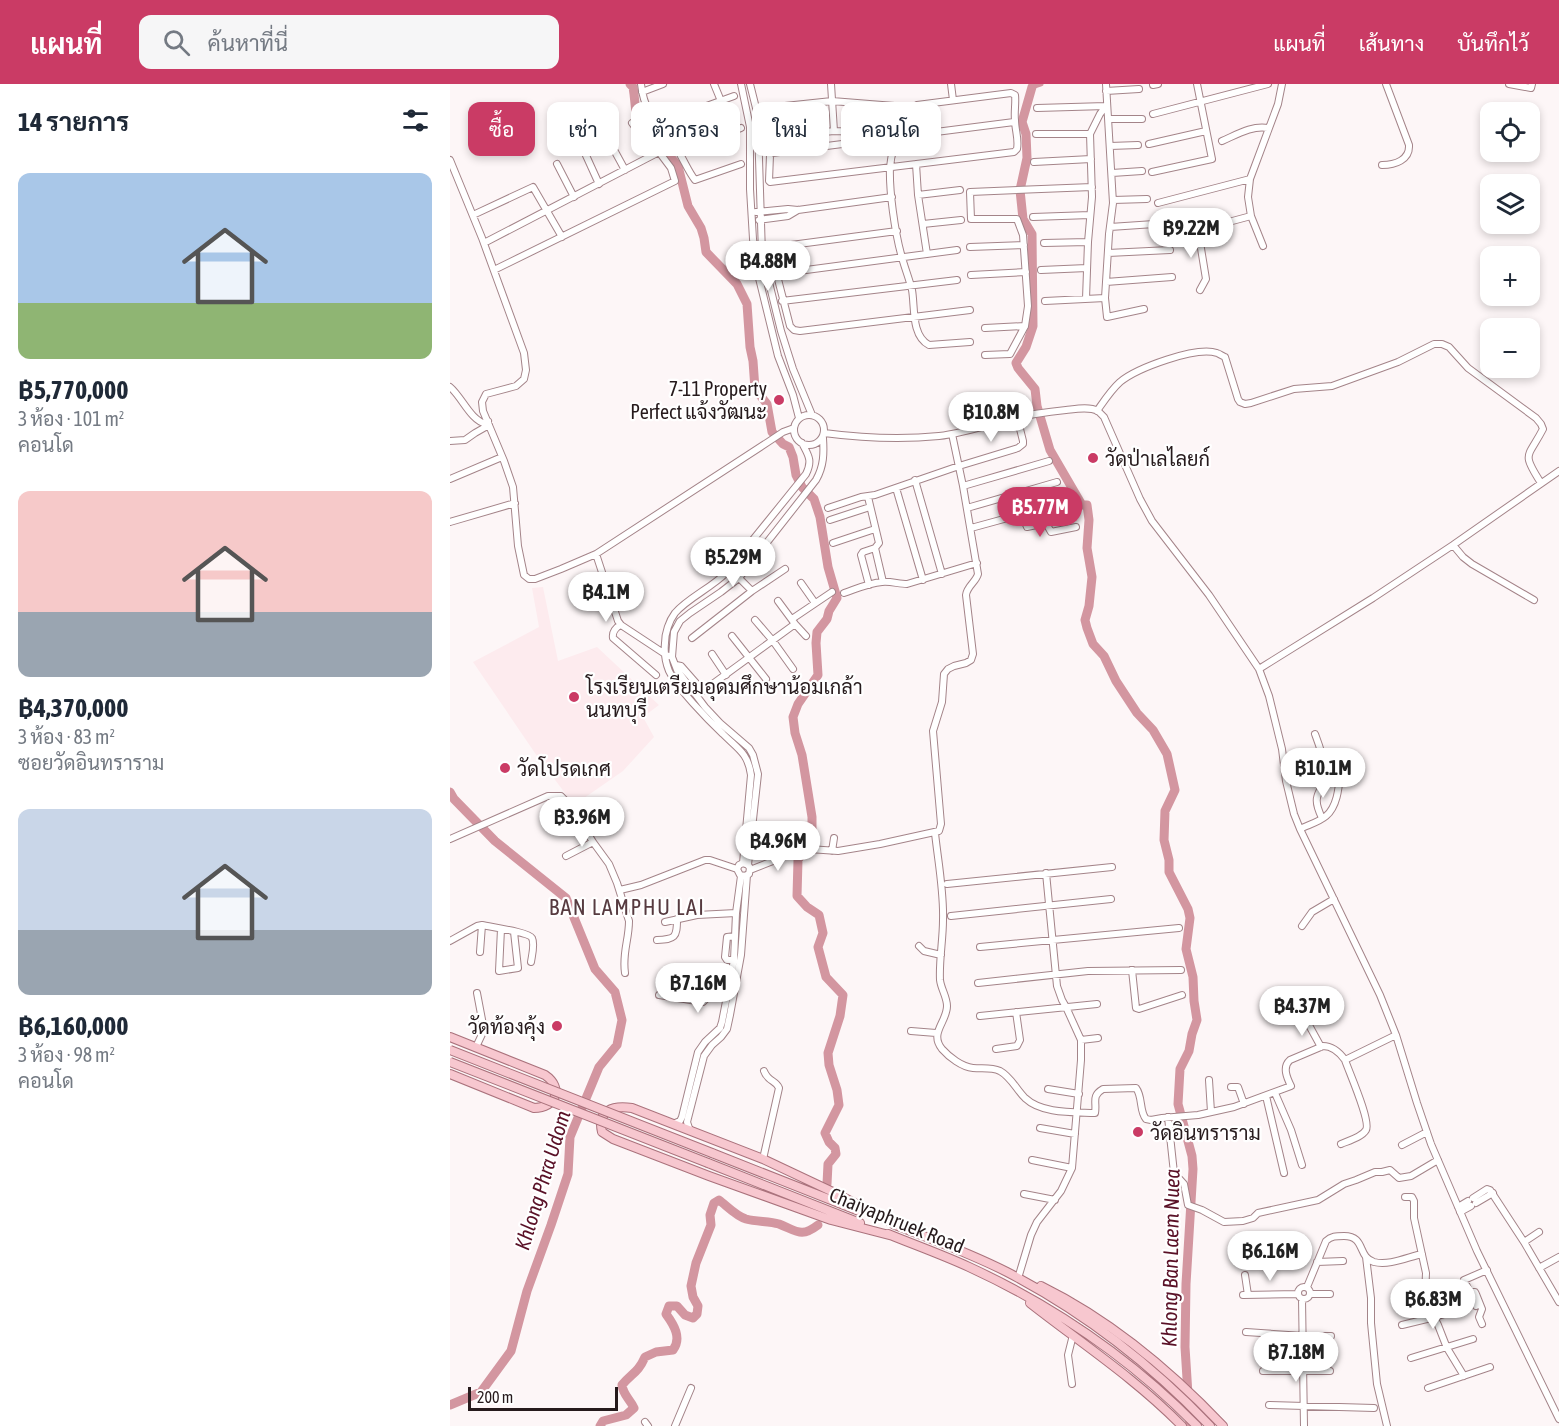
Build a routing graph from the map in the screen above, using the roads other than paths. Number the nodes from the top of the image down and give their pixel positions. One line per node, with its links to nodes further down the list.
1 (641, 84): 16 (street)
2 (663, 84): 16 (street)
3 (714, 84): 19 (street)
4 (741, 84): 77 (street)
5 (750, 84): 76 (street)
6 (831, 84): 20 (street)
7 (951, 84): 18 (street)
8 (1197, 84): 21 (street)
9 (1268, 84): 21 (street)
10 (1282, 84): 32 (street)
11 (1386, 84): 57 (street)
12 (1509, 84): 13 (street)
13 (1532, 84)
14 (1106, 87): 15 (street); 26 (street)
15 (1139, 89)
16 (642, 92): 22 (street)
17 (734, 96): 19 (street)
18 (953, 100): 25 (street); 31 (street)
19 (721, 101)
20 (832, 101): 23 (street); 24 (street); 34 (street)
21 (1200, 101): 28 (street); 37 (street)
22 (644, 102)
23 (823, 102)
24 (844, 102)
25 (938, 102)
26 (1106, 106): 27 (street); 29 (street); 39 (street)
27 (1037, 108)
28 (1153, 114)
29 (1108, 119): 30 (street); 44 (street)
30 (1142, 119)
31 (1014, 122): 36 (street); 56 (street)
32 (1268, 129): 40 (street); 64 (street)
33 (829, 131): 34 (street)
34 (834, 131): 35 (street)
35 (841, 131)
36 (941, 131)
37 (1206, 131): 43 (street); 61 (street)
38 (1036, 134): 39 (street)
39 (1090, 134): 51 (street)
40 (1222, 141)
41 (841, 144): 58 (street)
42 (1138, 144): 44 (street)
43 (1149, 144)
44 (1110, 146): 62 (street)
45 (586, 156): 65 (street)
46 (617, 156): 59 (street)
47 (651, 156): 59 (street)
48 (662, 156): 91 (street)
49 (681, 156): 55 (street)
50 (892, 156): 58 (street)
51 (1091, 159): 53 (street); 66 (street)
52 (450, 160): 63 (street)
53 (1034, 162)
54 (557, 164): 69 (street)
55 (741, 164)
56 (916, 164): 58 (street); 68 (street)
57 (1382, 165)
58 (890, 167): 70 (street)
59 (625, 170): 65 (street)
60 (1142, 171): 62 (street)
61 (1152, 172)
62 (1112, 173): 72 (street)
63 (453, 174): 78 (street)
64 (1250, 179): 73 (street); 80 (street)
65 (598, 184): 69 (street)
66 (1092, 188): 79 (street); 95 (street)
67 (960, 190): 68 (street)
68 (918, 195): 85 (street)
69 (574, 196): 75 (street)
70 (892, 197): 74 (street); 89 (street)
71 (1147, 198): 72 (street)
72 (1113, 200): 87 (street)
73 (1158, 203)
74 (798, 210): 76 (street); 83 (street)
75 (547, 211): 78 (street); 91 (street); 93 (street)
76 (760, 211): 77 (street); 83 (street)
77 (752, 212): 82 (street)
78 (473, 215): 93 (street)
79 (1090, 215): 81 (street); 92 (street)
80 (1251, 216): 88 (street); 96 (street)
81 (1033, 218)
82 (752, 220): 83 (street); 125 (street)
83 (760, 220): 123 (street)
84 (961, 220): 85 (street)
85 (923, 224): 101 (street)
86 (1169, 224): 87 (street)
87 (1110, 227): 100 (street)
88 (1198, 230): 90 (street); 113 (street)
89 (897, 231): 102 (street); 107 (street)
90 (1180, 234)
91 (562, 237): 104 (street)
92 (1088, 242): 94 (street); 103 (street)
93 (484, 243): 104 (street)
94 (1044, 243)
95 (1024, 245): 97 (street); 106 (street)
96 (1263, 246)
97 (970, 247)
98 (957, 250): 101 (street)
99 (1170, 250): 100 (street)
100 (1108, 253): 111 (street)
101 (927, 254): 102 (street)
102 (902, 258): 107 (street); 112 (street)
103 (1087, 268): 105 (street); 115 (street)
104 (494, 270): 132 (street)
105 (1041, 270)
106 (1026, 272): 108 (street); 121 (street)
107 (776, 274): 116 (street)
108 (971, 275)
109 (1172, 277): 111 (street)
110 (957, 280): 112 (street)
111 (1106, 282): 114 (street)
112 (911, 286): 116 (street); 120 (street)
113 (1200, 290)
114 (1105, 298): 115 (street); 118 (street)
115 (1086, 299): 117 (street)
116 (782, 301): 120 (street)
117 (1045, 301)
118 (1144, 309)
119 (970, 310): 120 (street)
120 (914, 316): 124 (street)
121 (1025, 326): 122 (street); 126 (street)
122 (984, 328)
123 (784, 340): 125 (street); 129 (street)
124 (970, 342)
125 (775, 343): 131 (street)
126 (984, 355)
127 (450, 387): 132 (street)
128 (1097, 411): 130 (street); 145 (street); 193 (street)
129 (812, 415): 131 (street); 135 (street)
130 (1017, 417): 134 (street); 140 (street)
131 (799, 418): 133 (street)
132 (489, 423): 136 (street); 138 (street)
133 (794, 428): 137 (street); 165 (street)
134 (952, 434): 135 (street); 140 (street)
135 (824, 435): 137 (street); 161 (street)
136 (450, 441)
137 (802, 443): 160 (street)
138 (502, 457): 142 (street); 150 (street)
139 (1049, 461): 146 (street)
140 (959, 466): 143 (street); 146 (street)
141 (1559, 471): 145 (street)
142 (450, 479)
143 (915, 480): 147 (street); 169 (street)
144 (1057, 482): 153 (street)
145 (1541, 483): 163 (street)
146 (963, 486): 153 (street)
147 (896, 488): 148 (street); 171 (street)
148 (868, 497): 151 (street); 152 (street)
149 (1074, 500): 154 (street)
150 (515, 503): 156 (street); 165 (street)
151 (870, 507): 155 (street); 159 (street)
152 (828, 508)
153 (967, 508): 158 (street)
154 (1022, 515): 157 (street); 158 (street)
155 (831, 520)
156 (450, 522)
157 (1076, 527)
158 (970, 528): 166 (street)
159 (876, 529): 162 (street); 164 (street)
160 (757, 534): 161 (street); 167 (street)
161 (766, 541): 170 (street)
162 (833, 543)
163 (1453, 545): 178 (street); 193 (street)
164 (875, 548): 172 (street); 174 (street)
165 (596, 554): 183 (street)
166 (976, 563): 169 (street); 203 (street)
167 (730, 569): 170 (street); 189 (street)
168 (785, 569): 175 (street)
169 (942, 574): 171 (street)
170 (739, 578): 175 (street); 189 (street)
171 (923, 580): 172 (street)
172 (884, 582): 174 (street)
173 (801, 583): 180 (street)
174 (869, 585): 177 (street)
175 (752, 591): 186 (street)
176 (832, 592): 180 (street)
177 (844, 593)
178 (1534, 600)
179 (778, 601): 182 (street)
180 (815, 603): 182 (street)
181 (755, 620): 187 (street)
182 (794, 622): 185 (street); 187 (street)
183 (621, 625): 189 (street); 194 (street)
184 (732, 636): 190 (street)
185 (806, 636)
186 (692, 638)
187 (773, 641): 190 (street); 192 (street)
188 (712, 654): 195 (street)
189 (668, 656): 191 (street); 210 (street)
190 (749, 658): 195 (street); 196 (street)
191 (676, 665): 197 (street); 198 (street)
192 (793, 669)
193 (1259, 669): 202 (street)
194 (656, 675)
195 (726, 675): 197 (street)
196 (766, 679)
197 (703, 691): 198 (street)
198 (697, 696): 210 (street)
199 (1315, 734): 201 (street)
200 (1341, 766): 201 (street)
201 (1322, 818): 202 (street)
202 (1300, 829): 215 (street)
203 (935, 833): 207 (street); 232 (street)
204 (834, 838): 207 (street)
205 (450, 839): 206 (street)
206 (593, 842): 208 (street); 213 (street)
207 (832, 851): 210 (street)
208 (566, 856)
209 (1112, 867): 211 (street)
210 (746, 870): 213 (street); 217 (street); 262 (street)
211 (1046, 873): 212 (street); 216 (street)
212 (947, 884)
213 (620, 890): 236 (street)
214 (1111, 899): 216 (street)
215 (1334, 899): 222 (street); 250 (street)
216 (1050, 906): 218 (street); 227 (street)
217 (736, 913): 219 (street); 239 (street)
218 (951, 916)
219 (677, 919): 220 (street); 226 (street)
220 (664, 921)
221 (482, 926): 224 (street); 228 (street); 231 (street)
222 (1302, 926)
223 (1179, 928): 227 (street)
224 (501, 929): 225 (street); 225 (street)
225 (514, 932): 233 (street)
226 (657, 940)
227 (1052, 940): 230 (street); 237 (street)
228 (450, 941)
229 (919, 946): 232 (street)
230 (980, 947)
231 (480, 952)
232 (941, 955): 249 (street)
233 (531, 962)
234 (1132, 970): 235 (street); 237 (street); 242 (street)
235 (1182, 970)
236 (626, 973)
237 (1055, 974): 238 (street); 244 (street)
238 (978, 983)
239 (730, 984): 241 (street); 262 (street)
240 (477, 993): 254 (street)
241 (659, 994)
242 (1182, 995)
243 (1097, 1004): 244 (street)
244 (1066, 1007): 245 (street); 253 (street)
245 (1016, 1012): 246 (street); 256 (street)
246 (980, 1016)
247 (1304, 1016): 255 (street)
248 (911, 1031): 249 (street)
249 (936, 1033): 270 (street)
250 (1396, 1035): 258 (street); 276 (street)
251 (450, 1037): 254 (main road)
252 (1098, 1038): 253 (street)
253 (1081, 1040): 267 (street)
254 (476, 1047): 261 (main road)
255 (1321, 1047): 258 (street); 266 (street)
256 (996, 1048)
257 (450, 1050): 290 (main road, Chaiyaphruek Road, bridge)
258 (1345, 1060): 278 (street)
259 (450, 1062): 292 (main road, Chaiyaphruek Road, bridge)
260 (764, 1071): 280 (street)
261 (451, 1077)
262 (695, 1077): 273 (street); 275 (street)
263 (1209, 1080): 271 (street)
264 (1231, 1087): 269 (street)
265 (1048, 1089): 267 (street)
266 (1275, 1093): 268 (street); 283 (street)
267 (1079, 1094): 270 (street)
268 (1266, 1096): 269 (street); 285 (street)
269 (1244, 1104): 271 (street)
270 (1077, 1112): 272 (street); 277 (street)
271 (1211, 1112): 272 (street)
272 (1168, 1117): 282 (street)
273 (673, 1124): 275 (main road); 292 (main road)
274 (1040, 1128): 277 (street)
275 (692, 1131): 280 (main road)
276 (1428, 1132): 279 (street); 282 (street)
277 (1075, 1134): 284 (street)
278 (1341, 1144)
279 (1402, 1144)
280 (763, 1159): 290 (main road)
281 (1032, 1160): 284 (street)
282 (1438, 1160): 289 (street)
283 (1302, 1166)
284 (1072, 1168): 288 (street)
285 (1284, 1173)
286 (1024, 1194): 288 (street)
287 (1405, 1197): 294 (street)
288 (1055, 1200): 302 (street)
289 (1459, 1209): 293 (street); 300 (street)
290 (897, 1225): 301 (main road, Chaiyaphruek Road)
291 (1539, 1232): 293 (street)
292 (893, 1236): 305 (main road, Chaiyaphruek Road)
293 (1524, 1242): 299 (street)
294 (1422, 1254): 295 (street); 306 (street)
295 (1366, 1257): 298 (street); 344 (street)
296 (1559, 1257): 299 (street)
297 (1343, 1261): 298 (street)
298 (1317, 1262): 304 (street)
299 (1539, 1268): 308 (street)
300 (1487, 1270): 307 (street); 337 (street)
301 (1006, 1272): 302 (main road, Chaiyaphruek Road); 341 (main road, Chaiyaphruek Road)
302 (1019, 1275): 342 (main road, Chaiyaphruek Road)
303 (1245, 1275): 311 (street)
304 (1307, 1287): 309 (street); 311 (street)
305 (1012, 1288): 320 (main road); 340 (main road, Chaiyaphruek Road)
306 (1426, 1288): 312 (street); 316 (street)
307 (1469, 1292): 314 (street); 317 (street)
308 (1557, 1292): 313 (street)
309 (1311, 1294): 310 (street); 311 (street)
310 (1330, 1294)
311 (1300, 1296): 321 (street)
312 (1395, 1296)
313 (1559, 1302)
314 (1476, 1306)
315 (1457, 1310): 316 (street)
316 (1435, 1317): 318 (street); 324 (street)
317 (1482, 1324)
318 (1402, 1326)
319 (1246, 1332): 321 (street)
320 (1073, 1334): 331 (street); 339 (main road)
321 (1303, 1336): 322 (street); 328 (street)
322 (1331, 1336)
323 (1473, 1339): 324 (street)
324 (1447, 1348): 325 (street); 330 (street)
325 (1411, 1358)
326 (1490, 1367): 330 (street)
327 (1263, 1371): 328 (street)
328 (1303, 1371): 329 (street); 335 (street)
329 (1330, 1371)
330 (1464, 1376): 333 (street)
331 (1072, 1384)
332 (691, 1388): 338 (street)
333 (1428, 1388)
334 (1269, 1405): 335 (street)
335 (1304, 1407): 336 (street); 343 (street)
336 (1374, 1408)
337 (1559, 1419)
338 (675, 1426)
339 (1182, 1426)
340 (1197, 1426)
341 (1210, 1426)
342 (1223, 1426)
343 (1304, 1426)
344 (1387, 1426)

